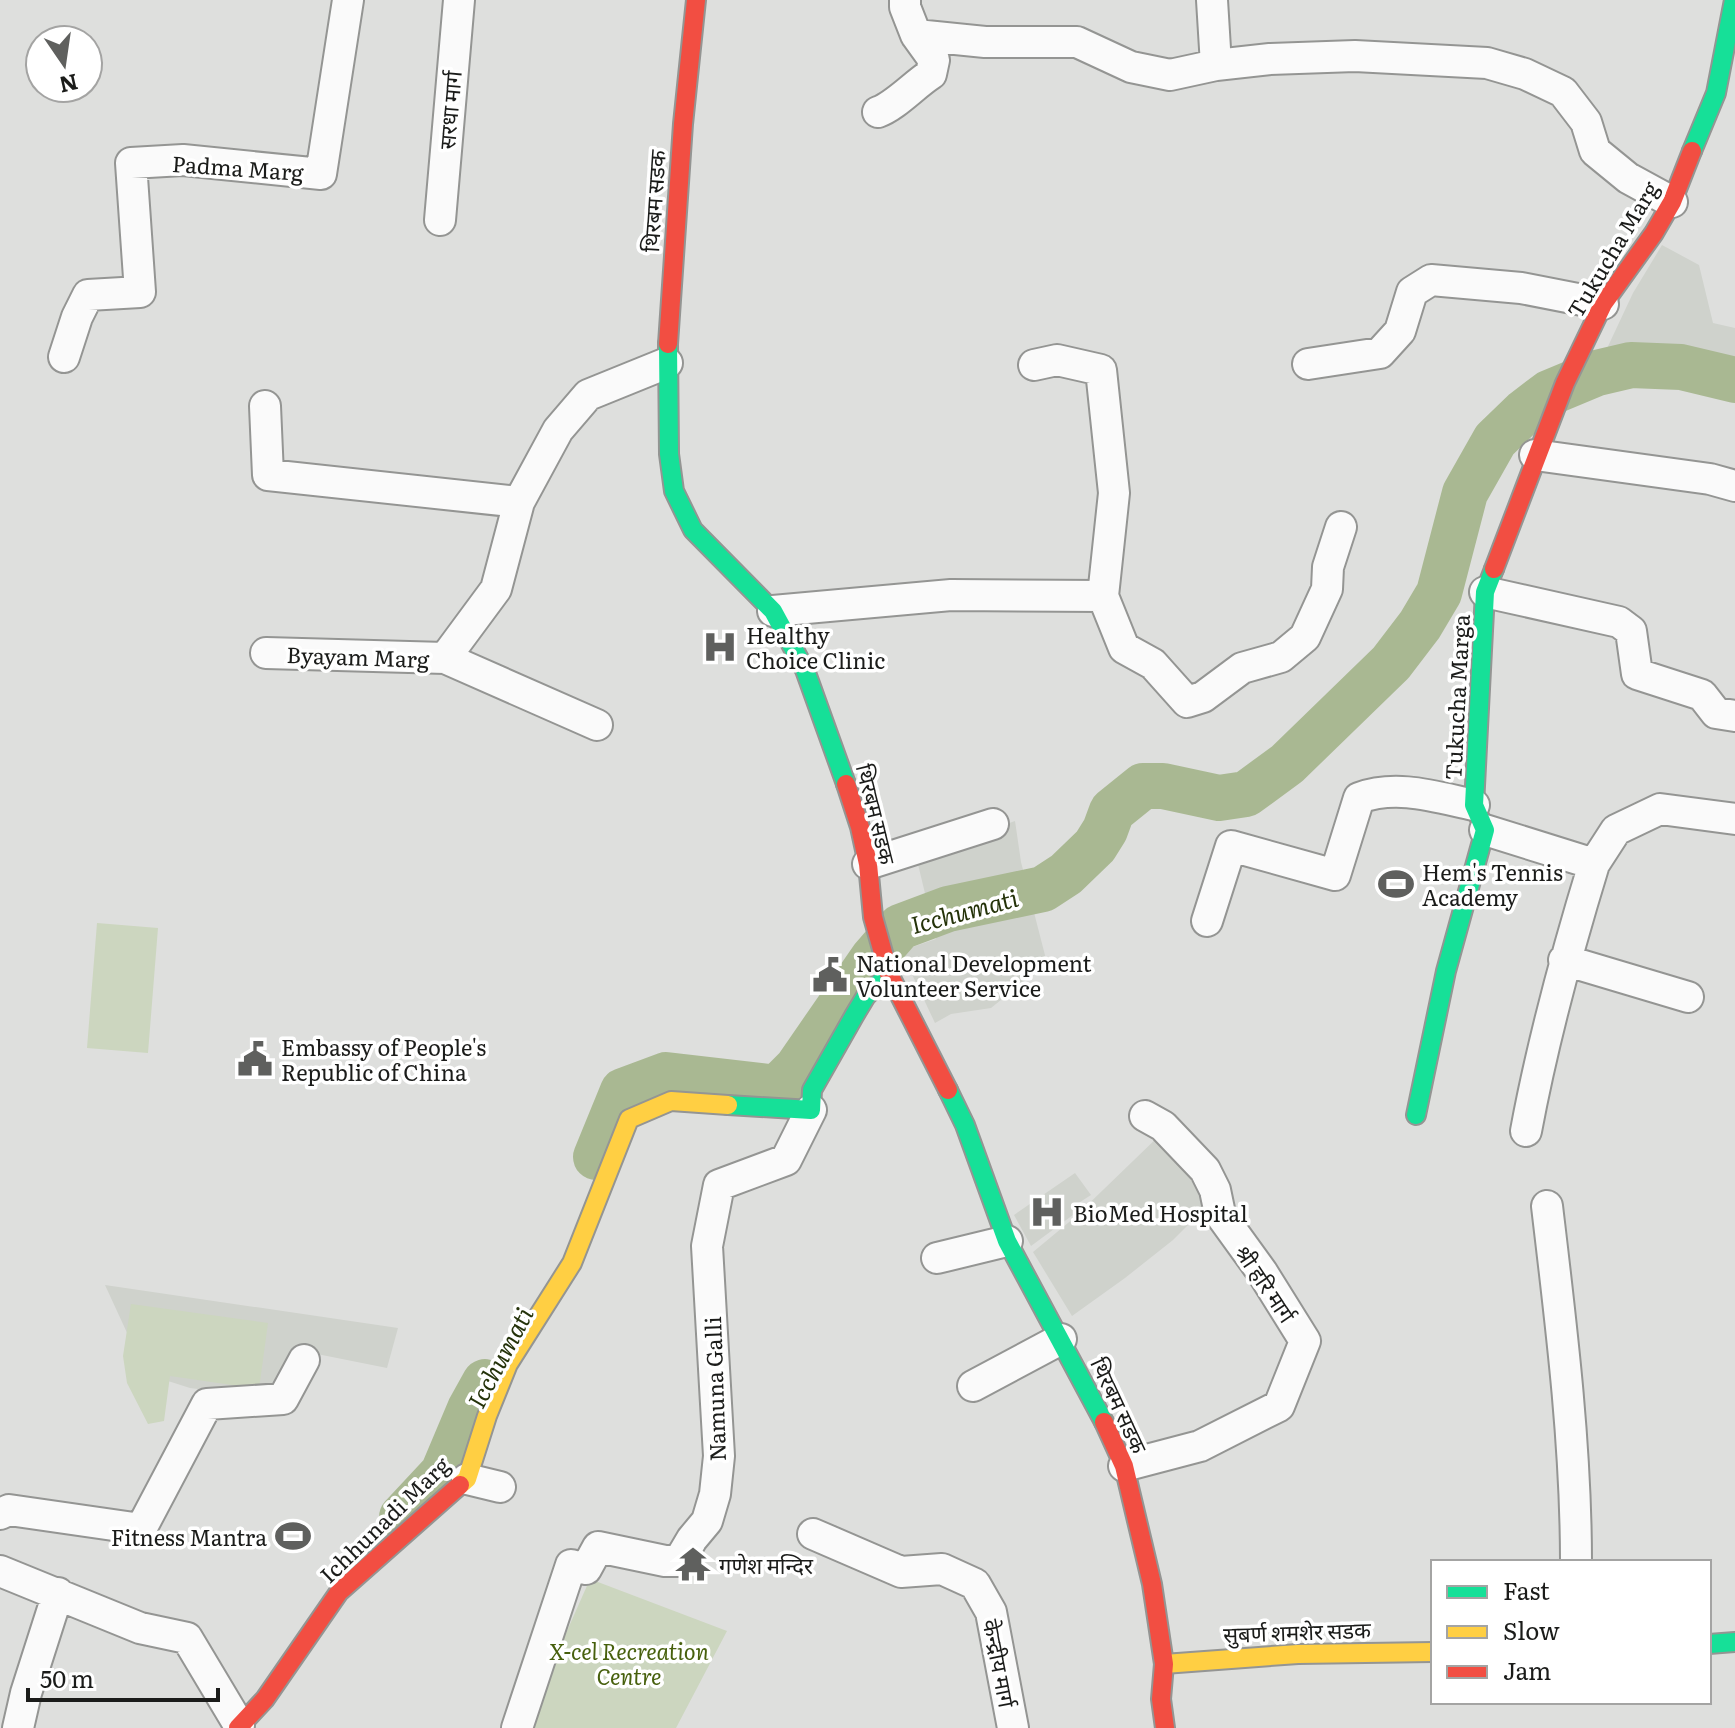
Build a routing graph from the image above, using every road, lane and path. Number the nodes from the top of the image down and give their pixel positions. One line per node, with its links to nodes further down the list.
1 (348, 0): 13 (street, Padma Marg)
2 (459, 0): 11 (street, सरधा मार्ग)
3 (696, 0): 14 (street, थिरबम सडक)
4 (905, 0): 7 (street)
5 (1212, 0): 8 (street)
6 (1734, 0): 10 (street, Tukucha Marg)
7 (916, 35): 8 (street); 9 (street)
8 (1216, 65): 10 (street)
9 (878, 112)
10 (1672, 202): 12 (street, Tukucha Marg)
11 (440, 220)
12 (1603, 304): 15 (street); 17 (street, Tukucha Marg)
13 (64, 357)
14 (667, 363): 21 (street, Byayam Marg); 25 (street, थिरबम सडक)
15 (1308, 364)
16 (1034, 365): 24 (street)
17 (1565, 383): 19 (street, Tukucha Marga)
18 (265, 406): 21 (street)
19 (1537, 454): 20 (street); 23 (street, Tukucha Marga)
20 (1735, 486)
21 (519, 502): 27 (street, Byayam Marg)
22 (1341, 527): 24 (street)
23 (1485, 592): 28 (street); 30 (street, Tukucha Marga)
24 (1103, 596): 25 (street)
25 (773, 611): 33 (street, थिरबम सडक)
26 (266, 653): 27 (street, Byayam Marg)
27 (445, 658): 29 (street)
28 (1735, 716)
29 (597, 725)
30 (1479, 817): 34 (street); 35 (street); 40 (street, Tukucha Marga)
31 (1735, 819): 34 (street)
32 (993, 824): 33 (street)
33 (868, 864): 37 (street, थिरबम सडक)
34 (1594, 864): 36 (street)
35 (1207, 921)
36 (1564, 960): 38 (street); 42 (street)
37 (886, 965): 39 (street); 44 (street, थिरबम सडक)
38 (1688, 997)
39 (811, 1110): 50 (street, Ichhunadi Marg); 64 (street, Namuna Galli)
40 (1416, 1115)
41 (1145, 1116): 49 (street, श्री हरि मार्ग)
42 (1526, 1131)
43 (1547, 1206): 54 (street)
44 (1007, 1241): 45 (street); 46 (street, थिरबम सडक)
45 (937, 1258)
46 (1061, 1339): 48 (street); 49 (street, थिरबम सडक)
47 (304, 1360): 52 (street)
48 (973, 1386)
49 (1124, 1466): 60 (street, थिरबम सडक)
50 (467, 1479): 51 (street); 61 (street, Ichhunadi Marg)
51 (500, 1487)
52 (0, 1514)
53 (813, 1534): 65 (street, केन्द्रीय मार्ग)
54 (1576, 1560)
55 (0, 1571): 56 (street)
56 (58, 1593): 61 (street); 63 (street)
57 (1735, 1642): 58 (street)
58 (1711, 1644)
59 (1431, 1652): 60 (street, सुबर्ण शमशेर सडक)
60 (1164, 1664): 62 (street, थिरबम सडक)
61 (241, 1727)
62 (1159, 1727)
63 (18, 1728)
64 (517, 1728)
65 (1013, 1728)

